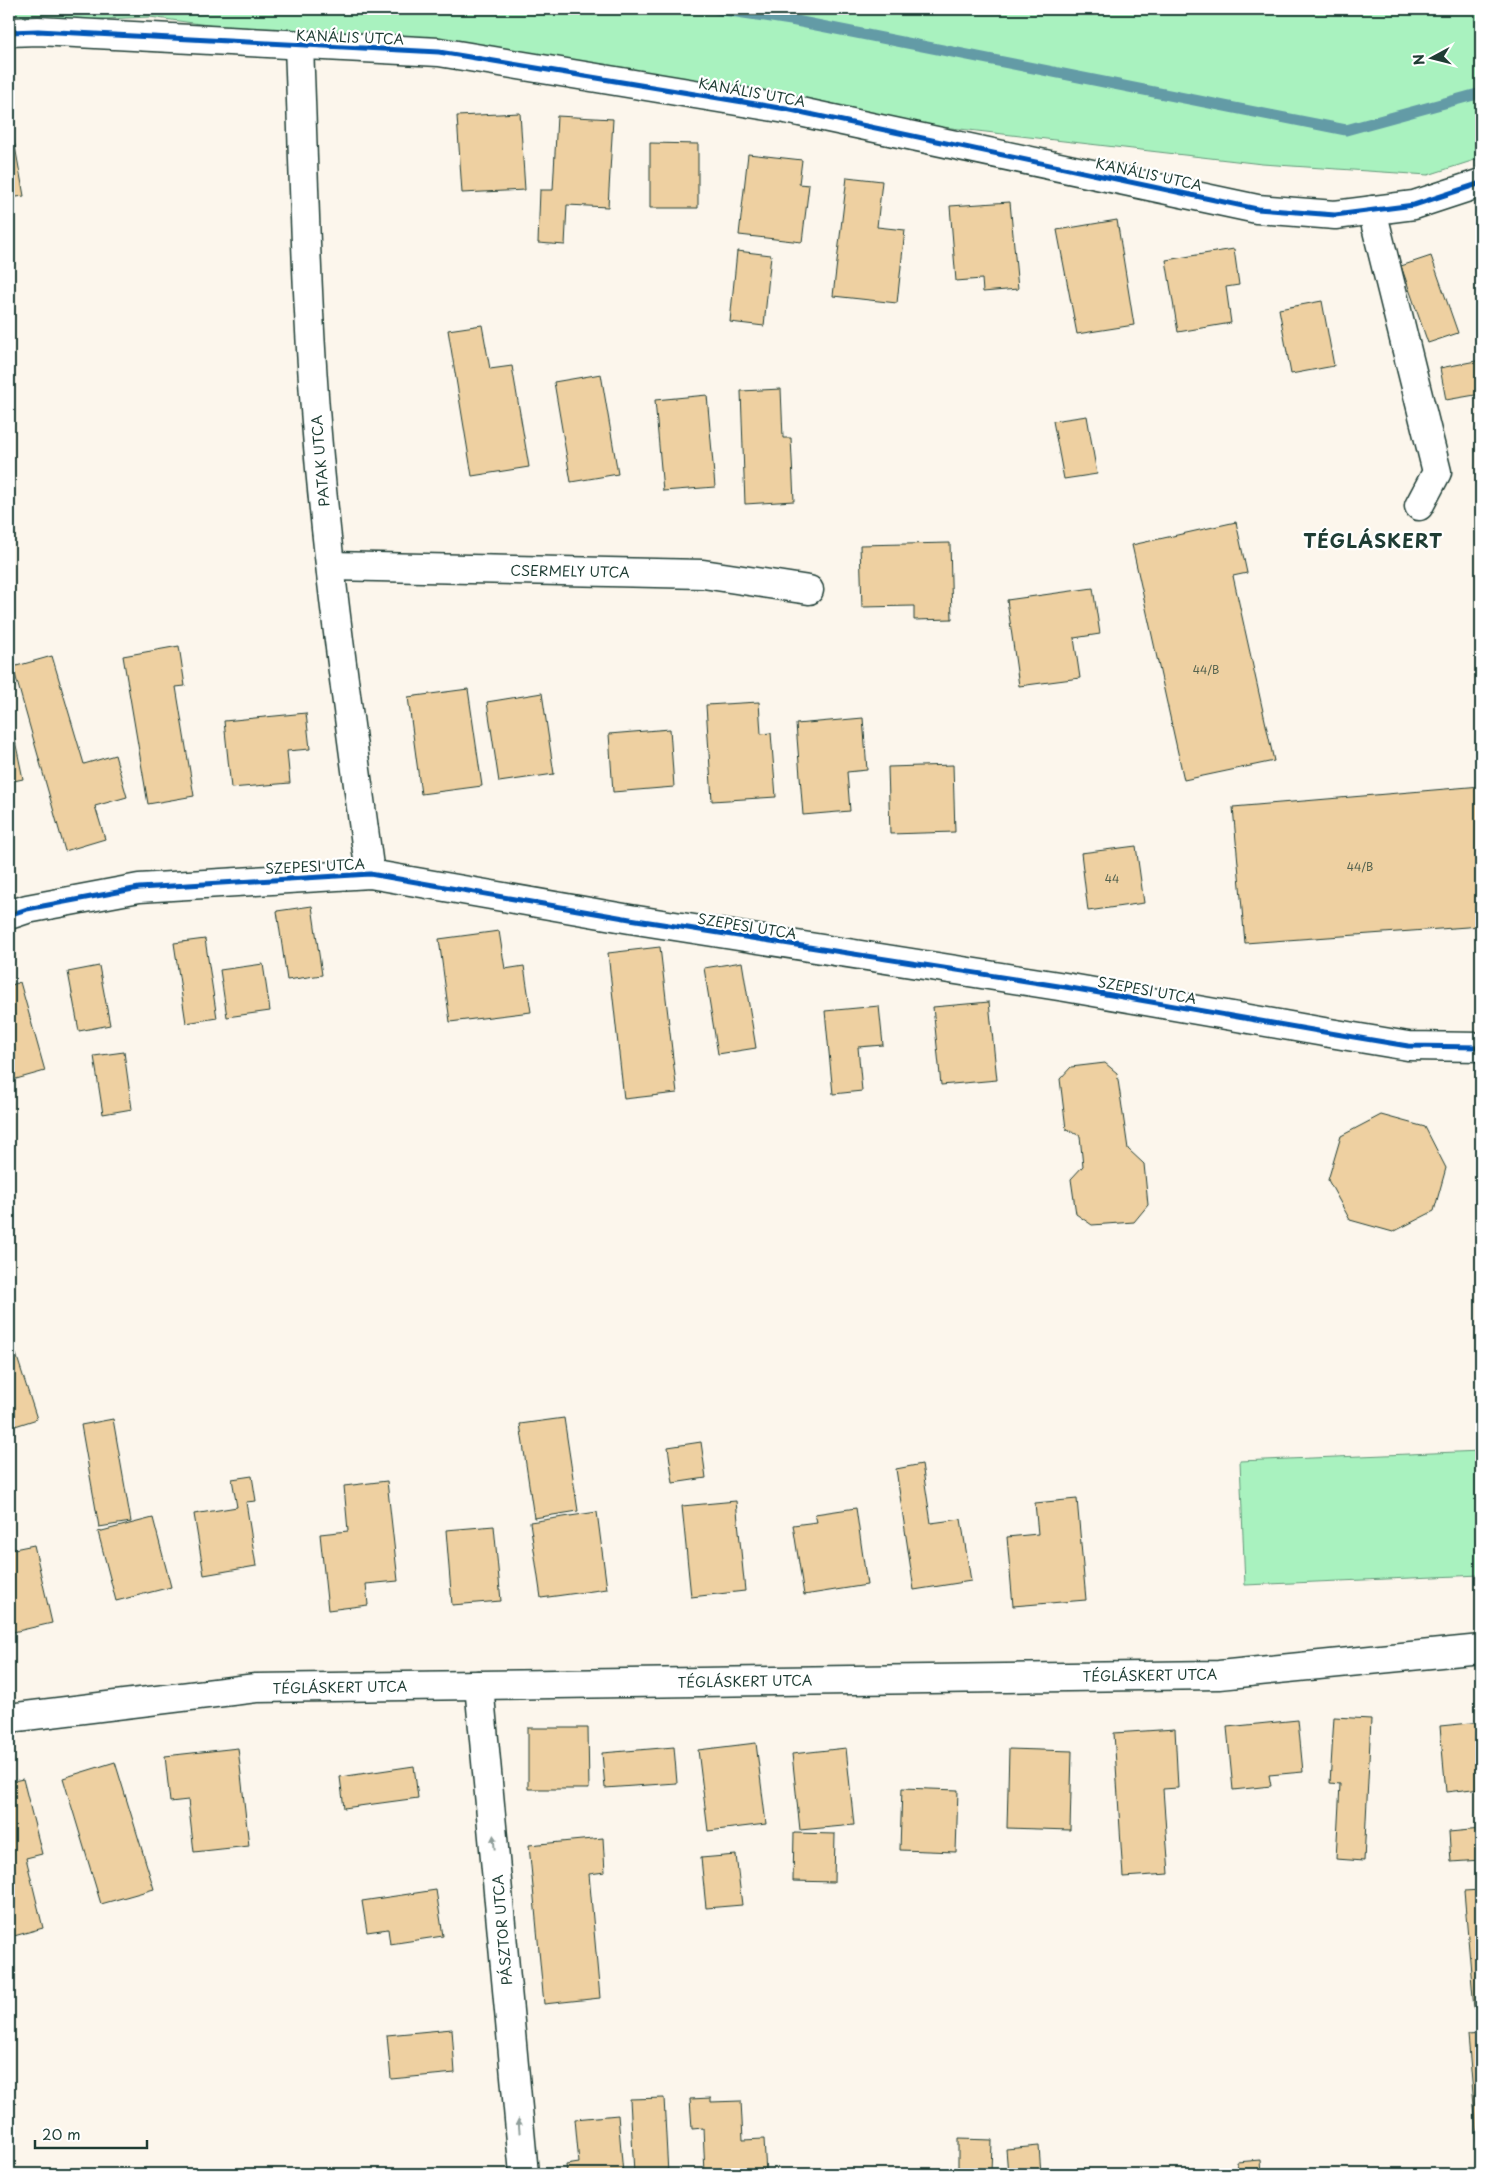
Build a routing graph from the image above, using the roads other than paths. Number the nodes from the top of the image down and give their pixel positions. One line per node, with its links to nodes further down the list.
1 (9, 32): 2 (street, KANÁLIS UTCA)
2 (299, 46): 4 (street, KANÁLIS UTCA); 6 (street, PATAK UTCA)
3 (1481, 183): 4 (street, KANÁLIS UTCA)
4 (1372, 210): 5 (street)
5 (1419, 506)
6 (331, 566): 7 (street, CSERMELY UTCA); 8 (street, PATAK UTCA)
7 (808, 590)
8 (370, 874): 9 (street, SZEPESI UTCA); 10 (street, SZEPESI UTCA)
9 (9, 915)
10 (1481, 1047)
11 (1481, 1649): 12 (street, TÉGLÁSKERT UTCA)
12 (479, 1685): 13 (street, TÉGLÁSKERT UTCA); 14 (street, PÁSZTOR UTCA, one-way to 12)
13 (9, 1718)
14 (524, 2174)

